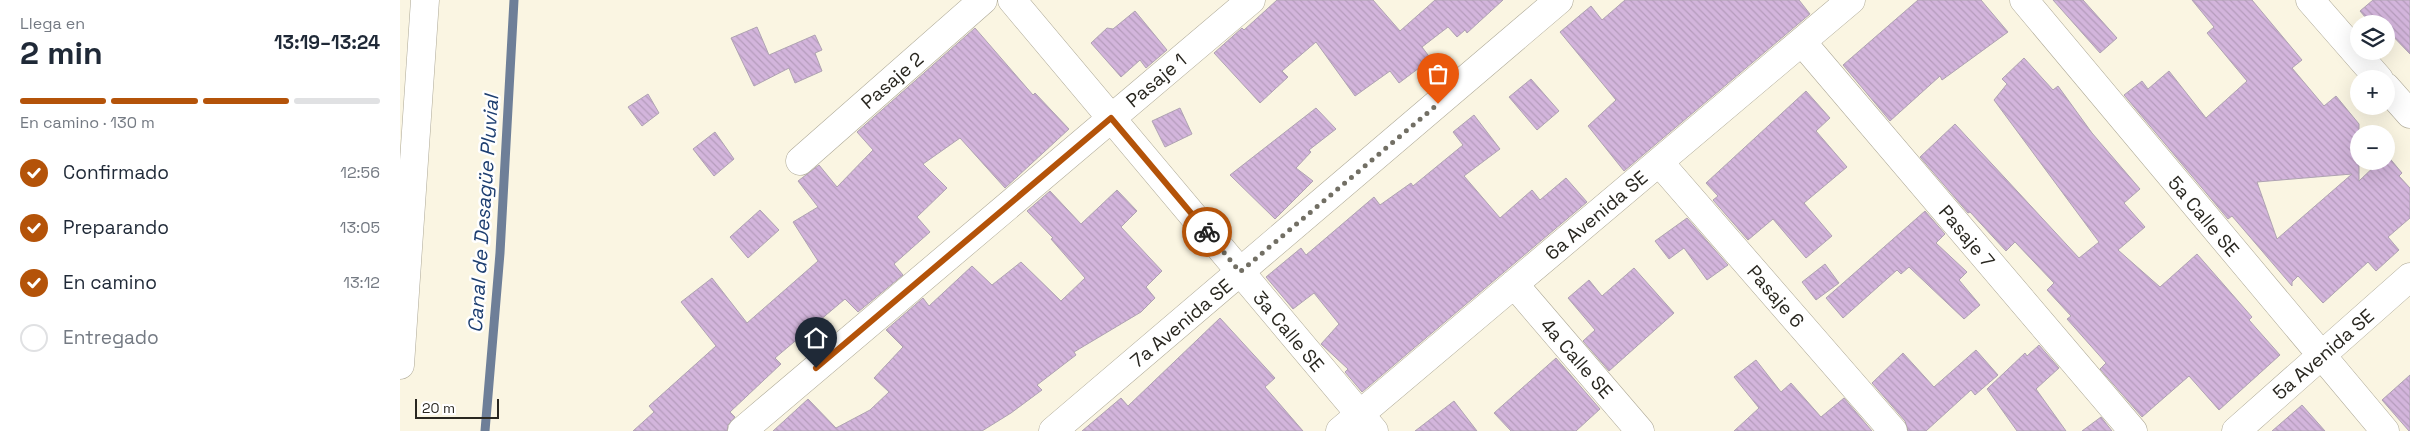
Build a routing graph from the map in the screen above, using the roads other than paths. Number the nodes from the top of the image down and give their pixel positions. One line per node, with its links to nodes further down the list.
1 (425, 0): 20 (street)
2 (983, 0): 14 (street, Pasaje 2)
3 (1012, 0): 13 (street, 3a Calle SE)
4 (1250, 0): 13 (street, Pasaje 1)
5 (1559, 0): 16 (street, 7a Avenida SE)
6 (1851, 0): 9 (street, 6a Avenida SE)
7 (2024, 0): 19 (street, 5a Calle SE)
8 (2310, 0): 10 (street)
9 (1802, 42): 15 (street, 6a Avenida SE); 26 (street, Pasaje 7)
10 (2371, 70)
11 (2395, 97): 12 (street)
12 (2410, 114)
13 (1111, 118): 16 (street, 3a Calle SE); 22 (street, Pasaje 1)
14 (800, 161)
15 (1660, 162): 18 (street, 6a Avenida SE); 25 (street, Pasaje 6)
16 (1240, 272): 21 (street, 3a Calle SE); 23 (street, 7a Avenida SE)
17 (2410, 277): 19 (street, 5a Avenida SE)
18 (1514, 284): 21 (street, 6a Avenida SE); 24 (street, 4a Calle SE)
19 (2321, 356): 27 (street, 5a Avenida SE); 28 (street, 5a Calle SE)
20 (400, 365)
21 (1358, 425)
22 (742, 431)
23 (1054, 431)
24 (1640, 431)
25 (1893, 431)
26 (2133, 431)
27 (2236, 431)
28 (2385, 431)

